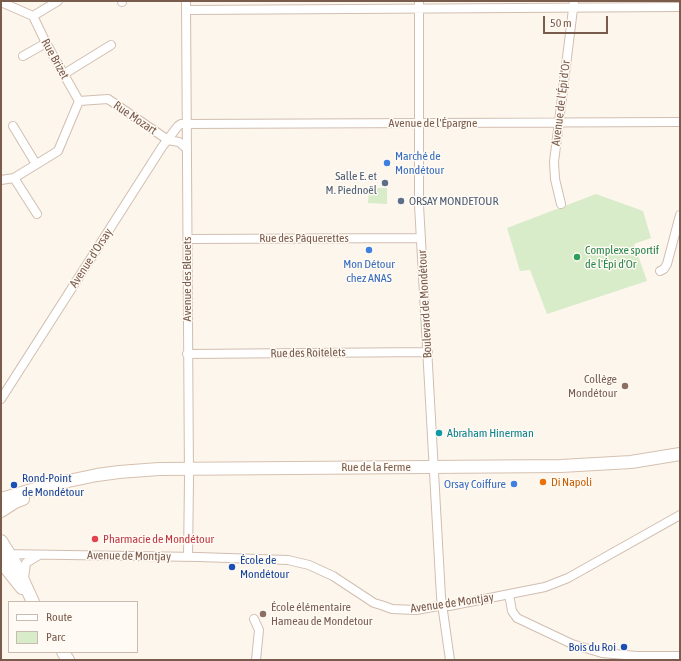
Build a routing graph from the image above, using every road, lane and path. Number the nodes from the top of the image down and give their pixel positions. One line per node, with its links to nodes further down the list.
1 (58, 1): 8 (street)
2 (186, 1): 7 (street, Avenue des Bleuets)
3 (1, 2): 8 (street)
4 (573, 4): 5 (street); 6 (street); 14 (street, Avenue de l'Épi d'Or)
5 (420, 5): 7 (street); 17 (street, Boulevard de Mondétour)
6 (680, 7)
7 (186, 10): 16 (street, Avenue des Bleuets)
8 (33, 16): 9 (street, Rue Brizet)
9 (46, 43): 11 (street); 12 (street, Rue Brizet)
10 (111, 45): 12 (street)
11 (23, 56)
12 (64, 74): 13 (street, Rue Brizet)
13 (79, 101): 19 (street, Rue Mozart); 21 (street)
14 (559, 122): 15 (street, Avenue de l'Épargne); 17 (street, Avenue de l'Épargne); 24 (street, Avenue de l'Épi d'Or)
15 (680, 122)
16 (186, 123): 17 (street, Avenue de l'Épargne); 19 (street, Avenue d'Orsay); 20 (street, Avenue des Bleuets)
17 (419, 123): 27 (street, Boulevard de Mondétour)
18 (13, 126): 21 (street)
19 (168, 140): 20 (street, Rue Mozart); 32 (street, Avenue d'Orsay)
20 (186, 148): 28 (street, Avenue des Bleuets)
21 (36, 164): 22 (street)
22 (14, 178): 23 (street); 25 (street)
23 (1, 180)
24 (561, 204)
25 (37, 214)
26 (680, 215): 29 (street)
27 (421, 238): 28 (street, Rue des Pâquerettes); 30 (street, Boulevard de Mondétour)
28 (188, 239): 31 (street, Avenue des Bleuets)
29 (660, 271)
30 (428, 352): 31 (street, Rue des Roitelets); 34 (street, Boulevard de Mondétour)
31 (187, 354): 35 (street, Avenue des Bleuets)
32 (1, 399)
33 (680, 454): 34 (street, Rue de la Ferme)
34 (433, 467): 35 (street, Rue de la Ferme); 48 (street, Boulevard de Mondétour)
35 (189, 468): 36 (street, Rue de la Ferme); 43 (street, Avenue des Bleuets)
36 (72, 480): 37 (street, Rue de la Ferme); 38 (street, Rue de la Ferme)
37 (1, 499)
38 (1, 510)
39 (680, 515): 45 (street, Avenue de Montjay)
40 (1, 541): 42 (street)
41 (39, 554): 42 (street, Avenue de Montjay); 43 (street, Avenue de Montjay); 44 (street)
42 (4, 557): 44 (street); 46 (street)
43 (188, 557): 48 (street, Avenue de Montjay)
44 (24, 580): 47 (street)
45 (508, 594): 48 (street, Avenue de Montjay); 50 (street)
46 (32, 601)
47 (33, 601)
48 (442, 606): 52 (street, Boulevard de Mondétour)
49 (254, 619): 51 (street)
50 (680, 656)
51 (256, 660)
52 (450, 660)

